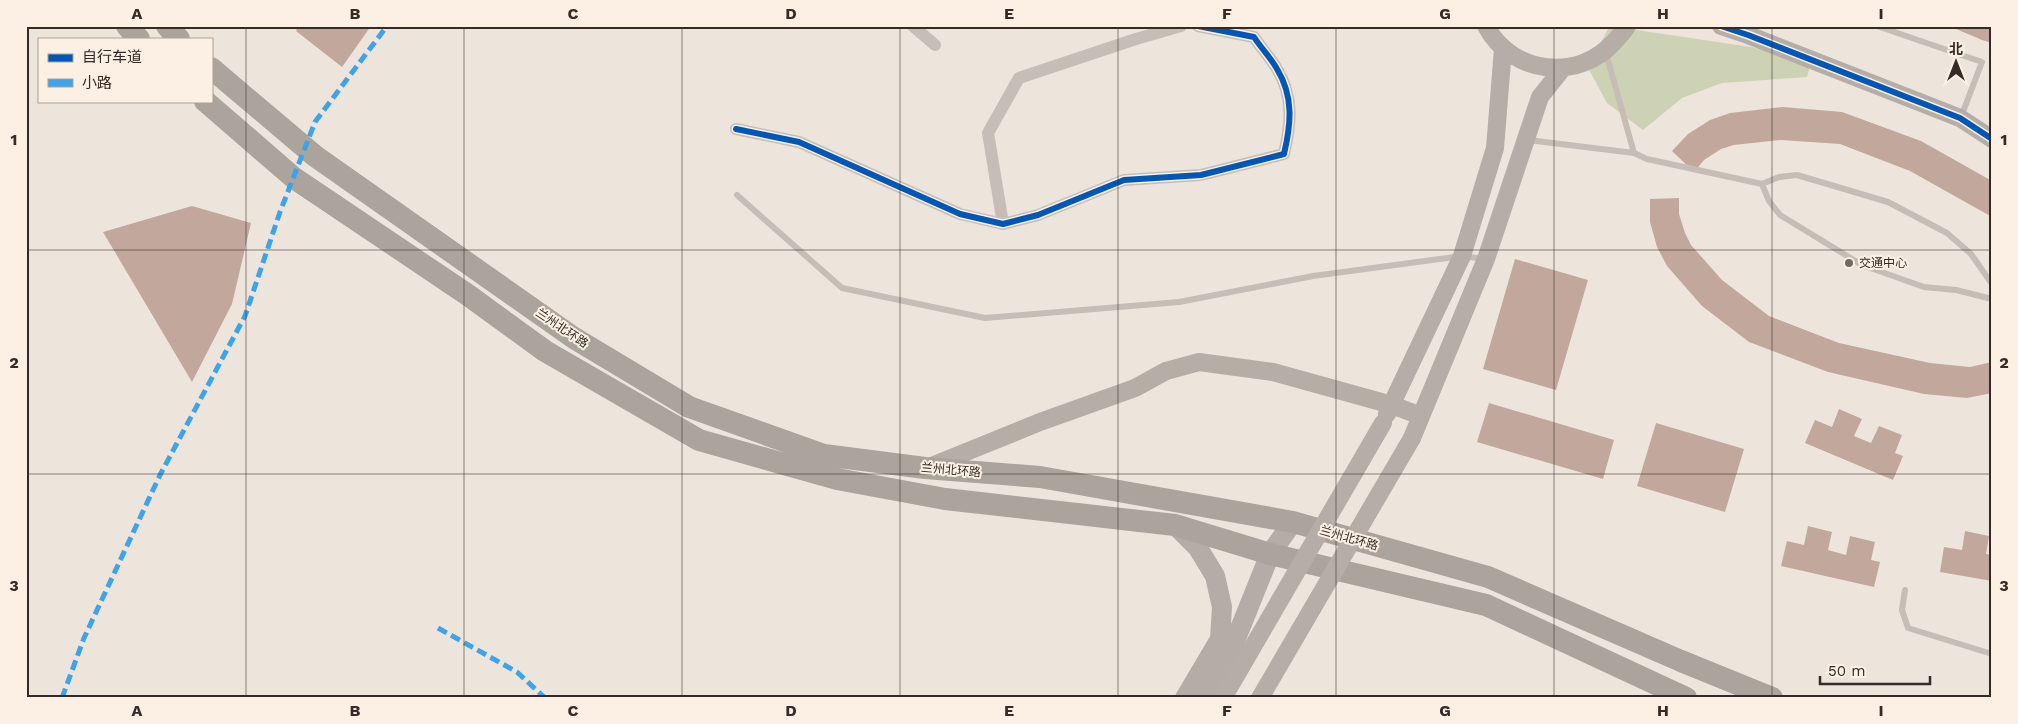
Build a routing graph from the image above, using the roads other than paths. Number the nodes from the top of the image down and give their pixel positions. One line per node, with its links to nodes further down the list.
1 (127, 26): 12 (highway)
2 (167, 26): 13 (highway)
3 (913, 26): 14 (street)
4 (1181, 26): 27 (street)
5 (1198, 26): 11 (street)
6 (1262, 26): 11 (street)
7 (1486, 26): 15 (main road)
8 (1627, 26): 16 (main road)
9 (1721, 26): 20 (main road)
10 (1877, 26): 20 (lane)
11 (1254, 37): 27 (street)
12 (138, 38)
13 (177, 38)
14 (935, 45)
15 (1504, 49): 17 (main road); 28 (main road)
16 (1605, 52): 17 (main road); 24 (lane)
17 (1563, 68): 23 (main road)
18 (212, 69): 34 (highway, 兰州北环路)
19 (207, 102): 36 (highway)
20 (1960, 118): 22 (main road)
21 (736, 129): 27 (street)
22 (1992, 139)
23 (1526, 140): 24 (lane); 29 (main road)
24 (1634, 153): 25 (lane)
25 (1762, 184): 30 (lane); 31 (lane)
26 (737, 195): 28 (lane)
27 (1004, 224)
28 (1462, 256): 29 (lane); 32 (main road)
29 (1486, 259): 33 (main road)
30 (1992, 284)
31 (1992, 299)
32 (1392, 405): 33 (main road); 34 (main road); 42 (main road, bridge)
33 (1421, 416): 43 (main road, bridge)
34 (925, 468): 35 (highway, 兰州北环路)
35 (1293, 522): 37 (main road); 45 (highway, 兰州北环路)
36 (1175, 525): 37 (highway); 40 (main road)
37 (1270, 554): 41 (main road); 44 (highway)
38 (1905, 590): 39 (lane)
39 (1992, 654)
40 (1185, 698)
41 (1202, 698)
42 (1223, 698)
43 (1260, 698)
44 (1686, 698)
45 (1772, 698)

